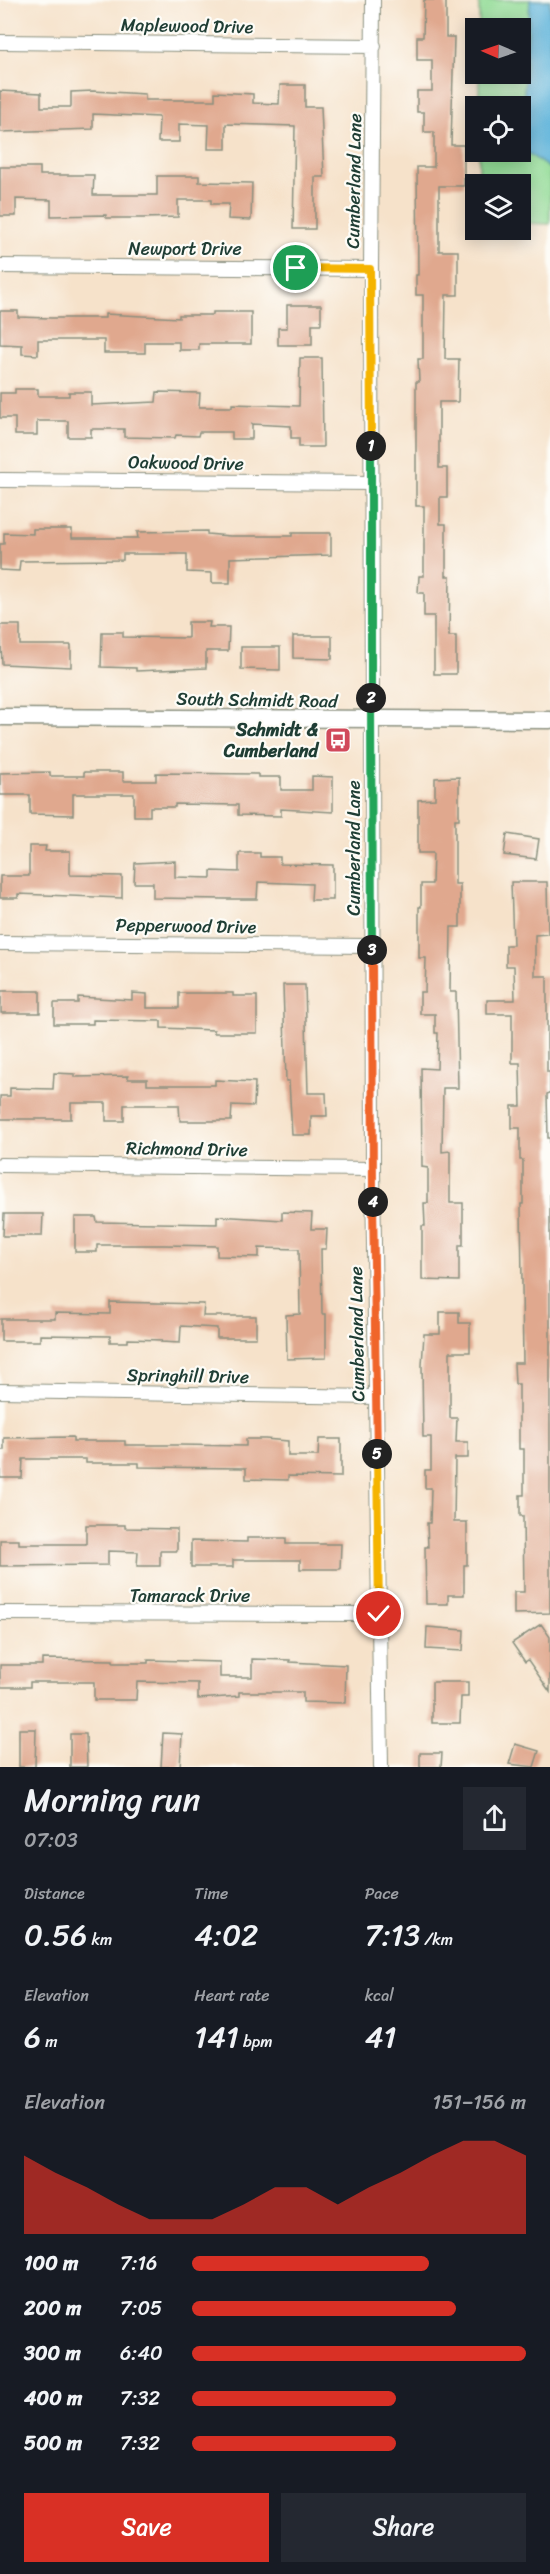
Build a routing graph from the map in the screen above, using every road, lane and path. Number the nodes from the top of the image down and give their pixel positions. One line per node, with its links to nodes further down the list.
1 (373, 0): 3 (street, Cumberland Lane)
2 (0, 42): 3 (street, Maplewood Drive)
3 (374, 46): 5 (street, Cumberland Lane)
4 (0, 266): 5 (street, Newport Drive)
5 (370, 269): 7 (street, Cumberland Lane)
6 (0, 480): 7 (street, Oakwood Drive)
7 (372, 483): 9 (street, Cumberland Lane)
8 (0, 717): 9 (street, South Schmidt Road)
9 (371, 720): 10 (street, South Schmidt Road); 12 (street, Cumberland Lane)
10 (550, 720)
11 (0, 943): 12 (street, Pepperwood Drive)
12 (372, 946): 14 (street, Cumberland Lane)
13 (0, 1165): 14 (street, Richmond Drive)
14 (373, 1169): 16 (street, Cumberland Lane)
15 (0, 1392): 16 (street, Springhill Drive)
16 (376, 1397): 18 (street, Cumberland Lane)
17 (0, 1614): 18 (street, Tamarack Drive)
18 (379, 1614): 19 (street, Cumberland Lane)
19 (381, 1767)

